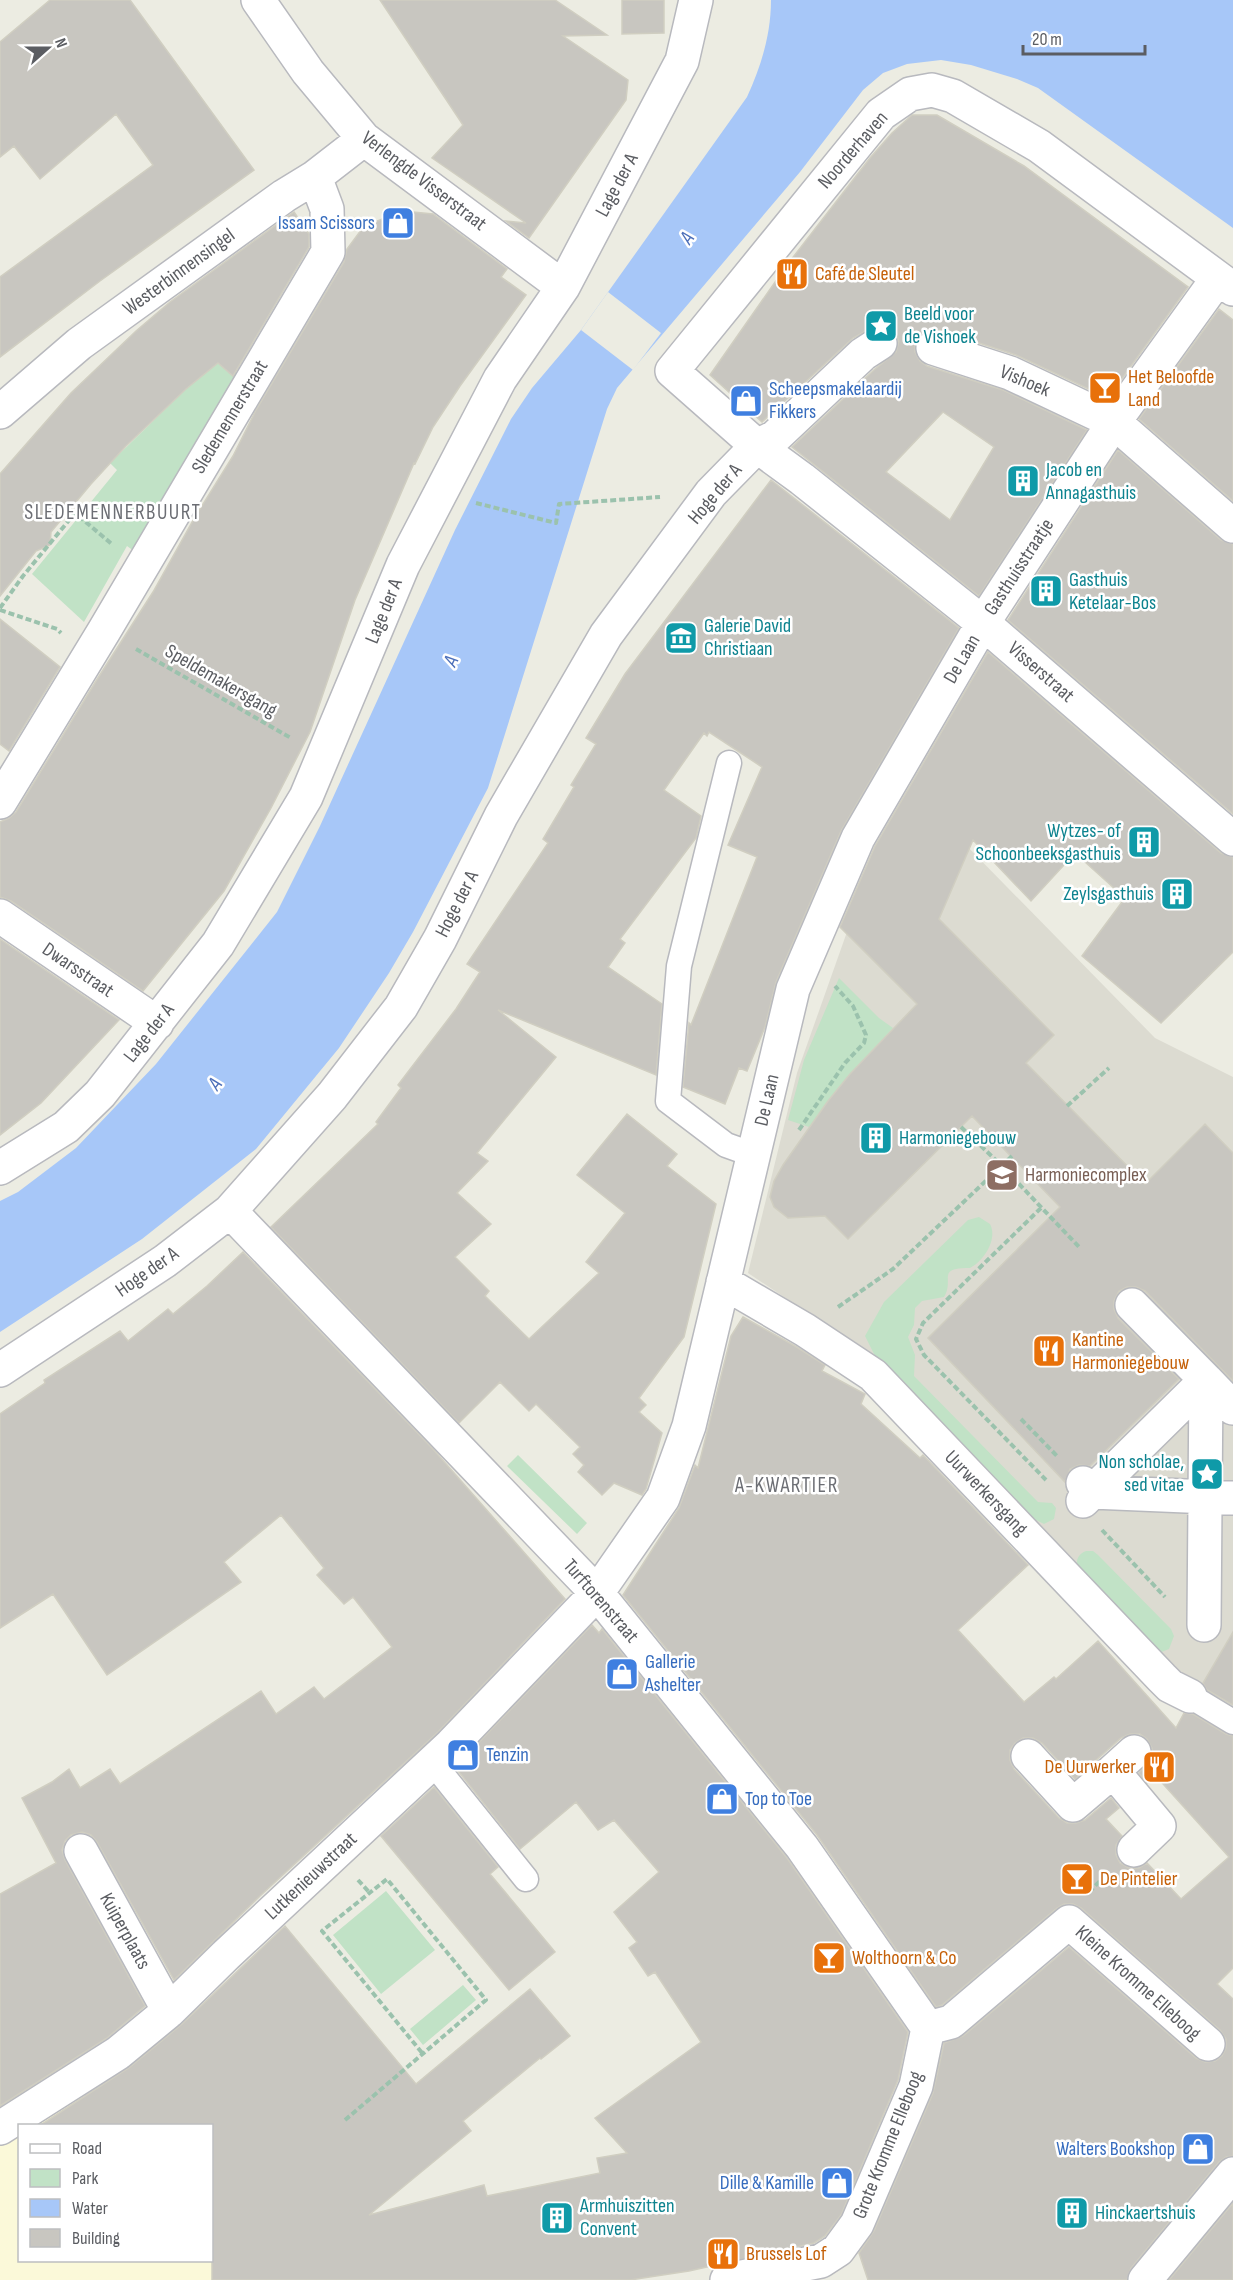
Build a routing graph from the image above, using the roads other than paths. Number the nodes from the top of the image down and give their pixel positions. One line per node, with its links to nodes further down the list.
1 (258, 0): 3 (street, Verlengde Visserstraat)
2 (696, 0): 6 (street, Lage der A)
3 (364, 139): 4 (street, Westerbinnensingel); 6 (street, Verlengde Visserstraat)
4 (315, 177): 10 (street, Westerbinnensingel); 16 (street, Sledemennerstraat)
5 (1225, 284): 9 (street, Noorderhaven); 11 (street, Gasthuisstraatje)
6 (563, 287): 19 (street, Lage der A)
7 (880, 344): 12 (street)
8 (933, 348): 11 (street, Vishoek)
9 (672, 371): 12 (street, Hoge der A)
10 (0, 412)
11 (1114, 422): 13 (street, Vishoek); 14 (street, Gasthuisstraatje)
12 (757, 446): 14 (street, Visserstraat); 22 (street, Hoge der A)
13 (1233, 526)
14 (983, 623): 17 (street, Visserstraat); 20 (street, De Laan)
15 (729, 763): 20 (lane)
16 (0, 802)
17 (1233, 839)
18 (0, 916): 19 (street, Dwarsstraat)
19 (157, 1023): 21 (street, Lage der A)
20 (753, 1155): 23 (street, De Laan)
21 (0, 1168)
22 (230, 1211): 25 (street, Hoge der A); 29 (street, Turftorenstraat)
23 (723, 1282): 29 (street, De Laan); 31 (street, Uurwerkersgang)
24 (1132, 1305): 26 (street)
25 (0, 1370)
26 (1206, 1380): 27 (street); 28 (street); 28 (street)
27 (1233, 1408)
28 (1219, 1497): 30 (street)
29 (597, 1593): 34 (street, Lutkenieuwstraat); 39 (street, Turftorenstraat)
30 (1204, 1625)
31 (1190, 1696): 32 (lane, Uurwerkersgang)
32 (1233, 1722)
33 (1028, 1756): 35 (street)
34 (433, 1763): 37 (lane); 38 (street, Lutkenieuwstraat)
35 (1134, 1850)
36 (81, 1851): 38 (street, Kuiperplaats)
37 (526, 1879)
38 (169, 2010): 41 (street, Lutkenieuwstraat)
39 (928, 2028): 40 (street, Kleine Kromme Elleboog); 43 (street, Grote Kromme Elleboog)
40 (1208, 2044)
41 (0, 2128)
42 (1233, 2174): 45 (street)
43 (828, 2270): 44 (street)
44 (727, 2280)
45 (1145, 2280)

